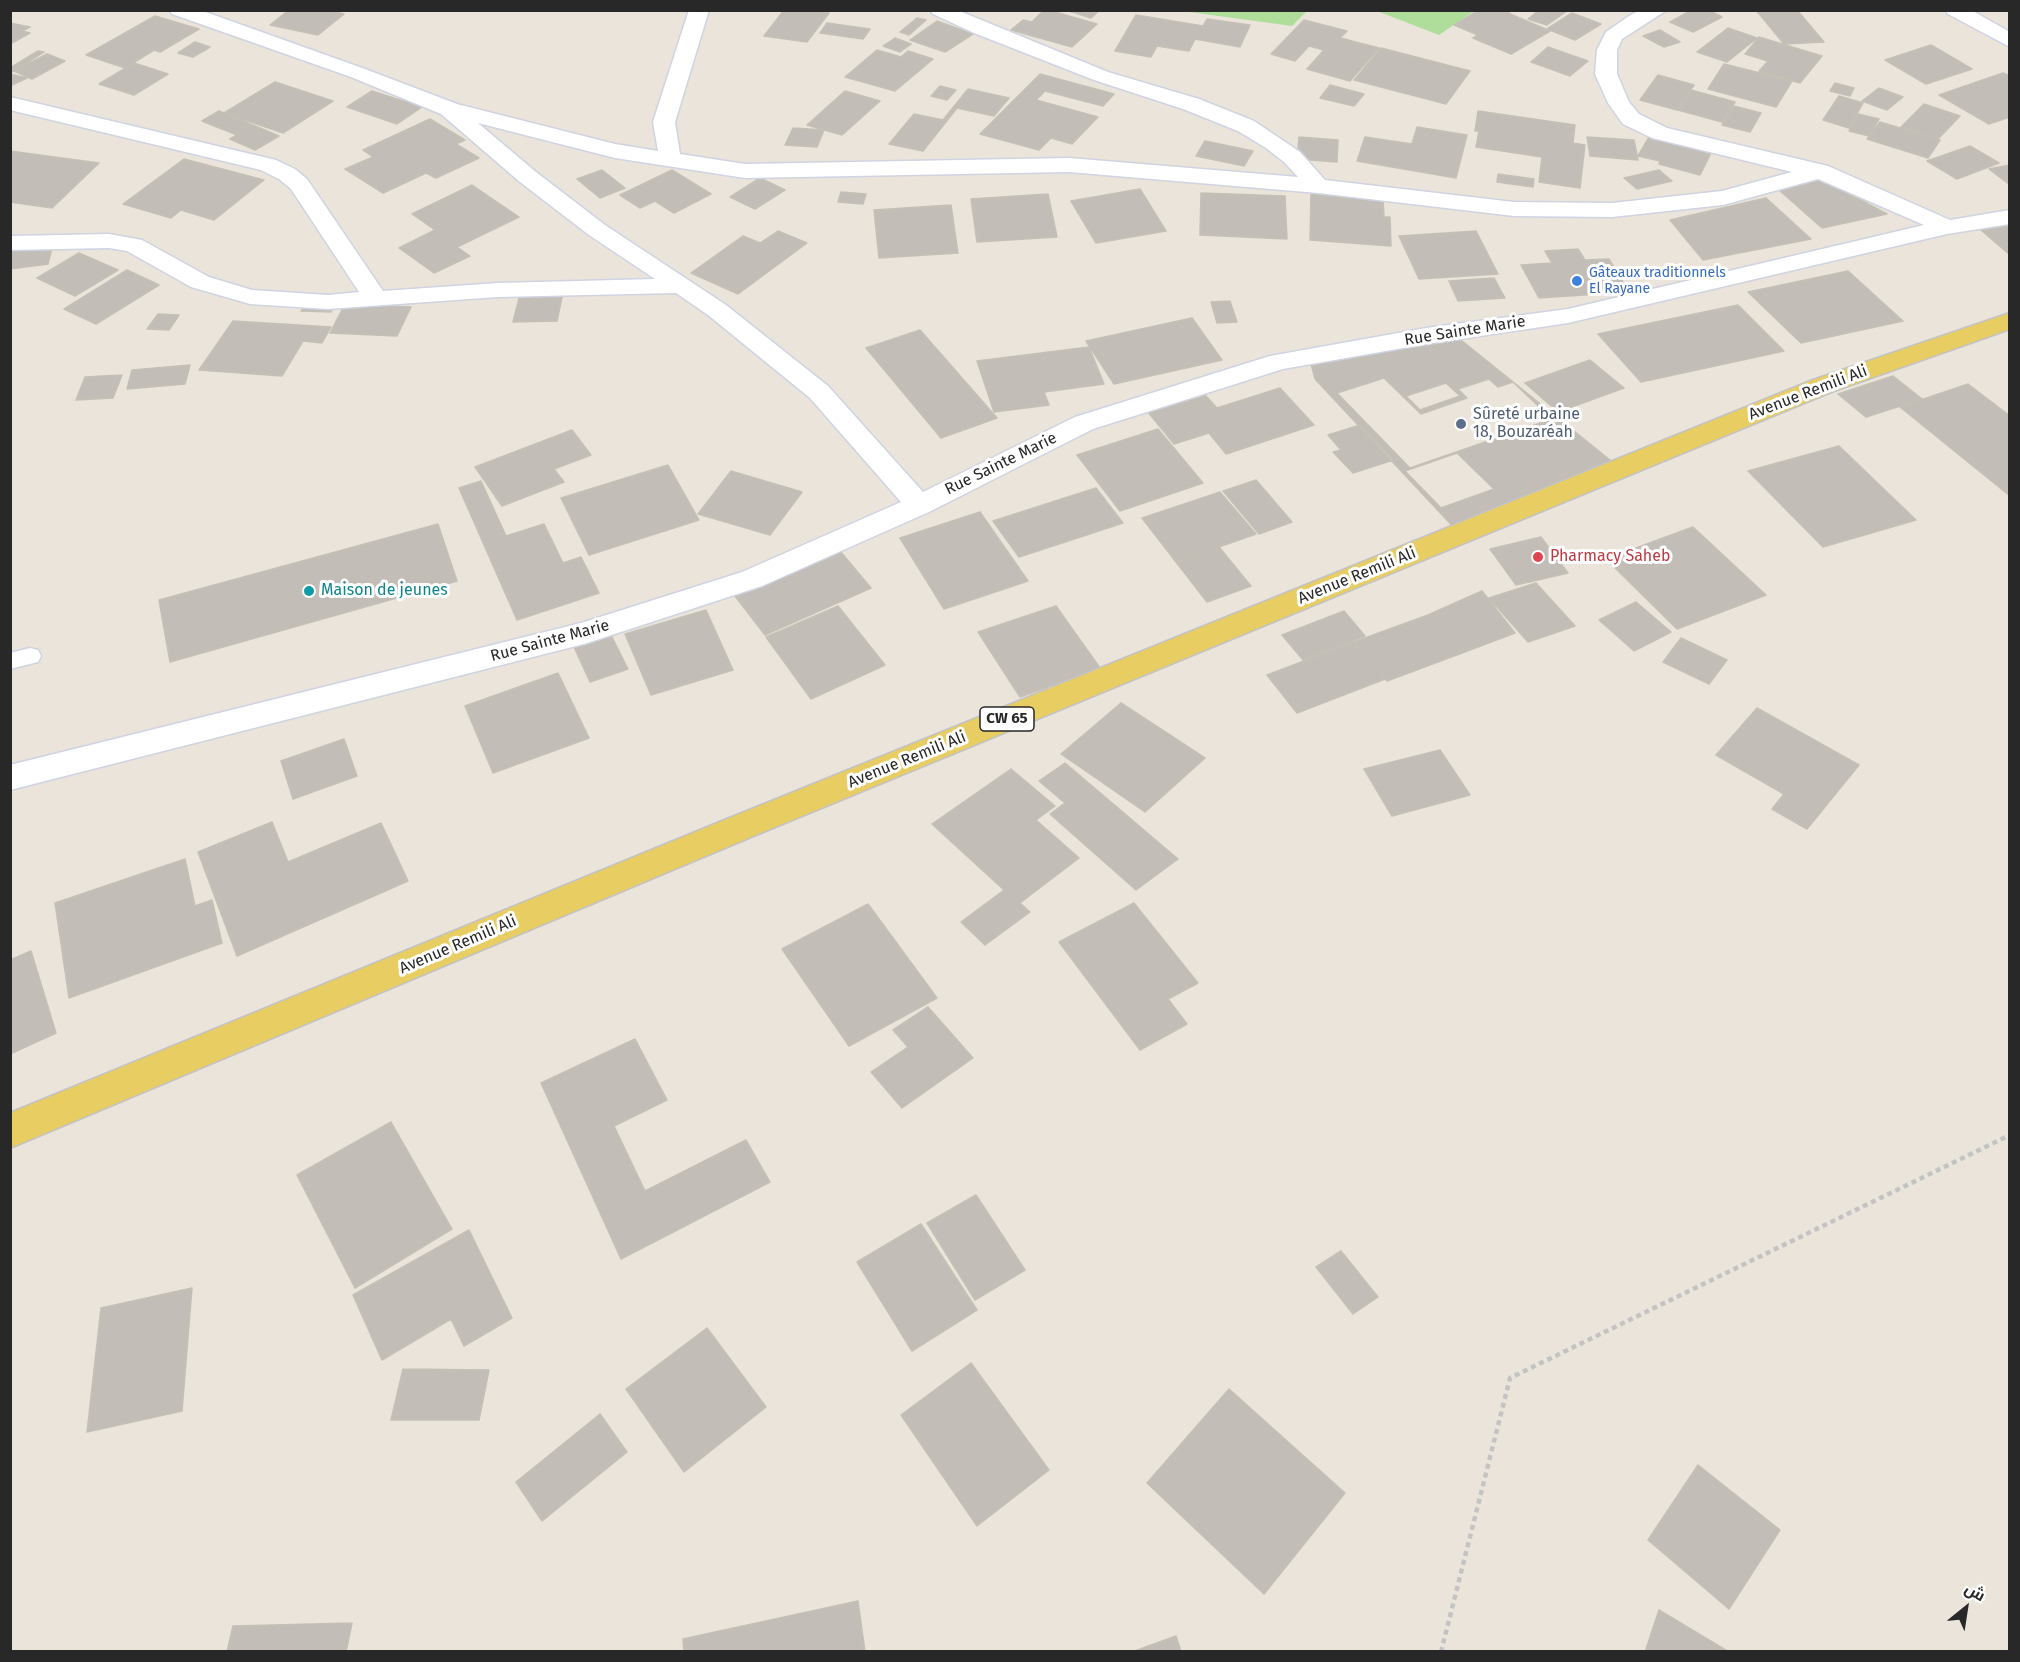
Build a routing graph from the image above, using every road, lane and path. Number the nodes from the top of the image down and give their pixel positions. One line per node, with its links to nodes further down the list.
1 (179, 10): 8 (street)
2 (699, 10): 9 (street)
3 (940, 10): 11 (street)
4 (1658, 10): 10 (street)
5 (1955, 10): 6 (street)
6 (2010, 40)
7 (10, 103): 16 (street)
8 (449, 109): 9 (street); 15 (street)
9 (670, 159): 11 (street)
10 (1820, 171): 11 (street); 13 (street)
11 (1318, 186)
12 (2010, 217): 13 (street, Rue Sainte Marie)
13 (1947, 227): 18 (street, Rue Sainte Marie)
14 (10, 243): 16 (street)
15 (681, 286): 16 (street); 18 (street)
16 (376, 298)
17 (2010, 320): 20 (main road, Avenue Remili Ali / CW 65)
18 (919, 505): 19 (street, Rue Sainte Marie)
19 (10, 778)
20 (10, 1131)
21 (2010, 1135): 22 (path)
22 (1442, 1652)

